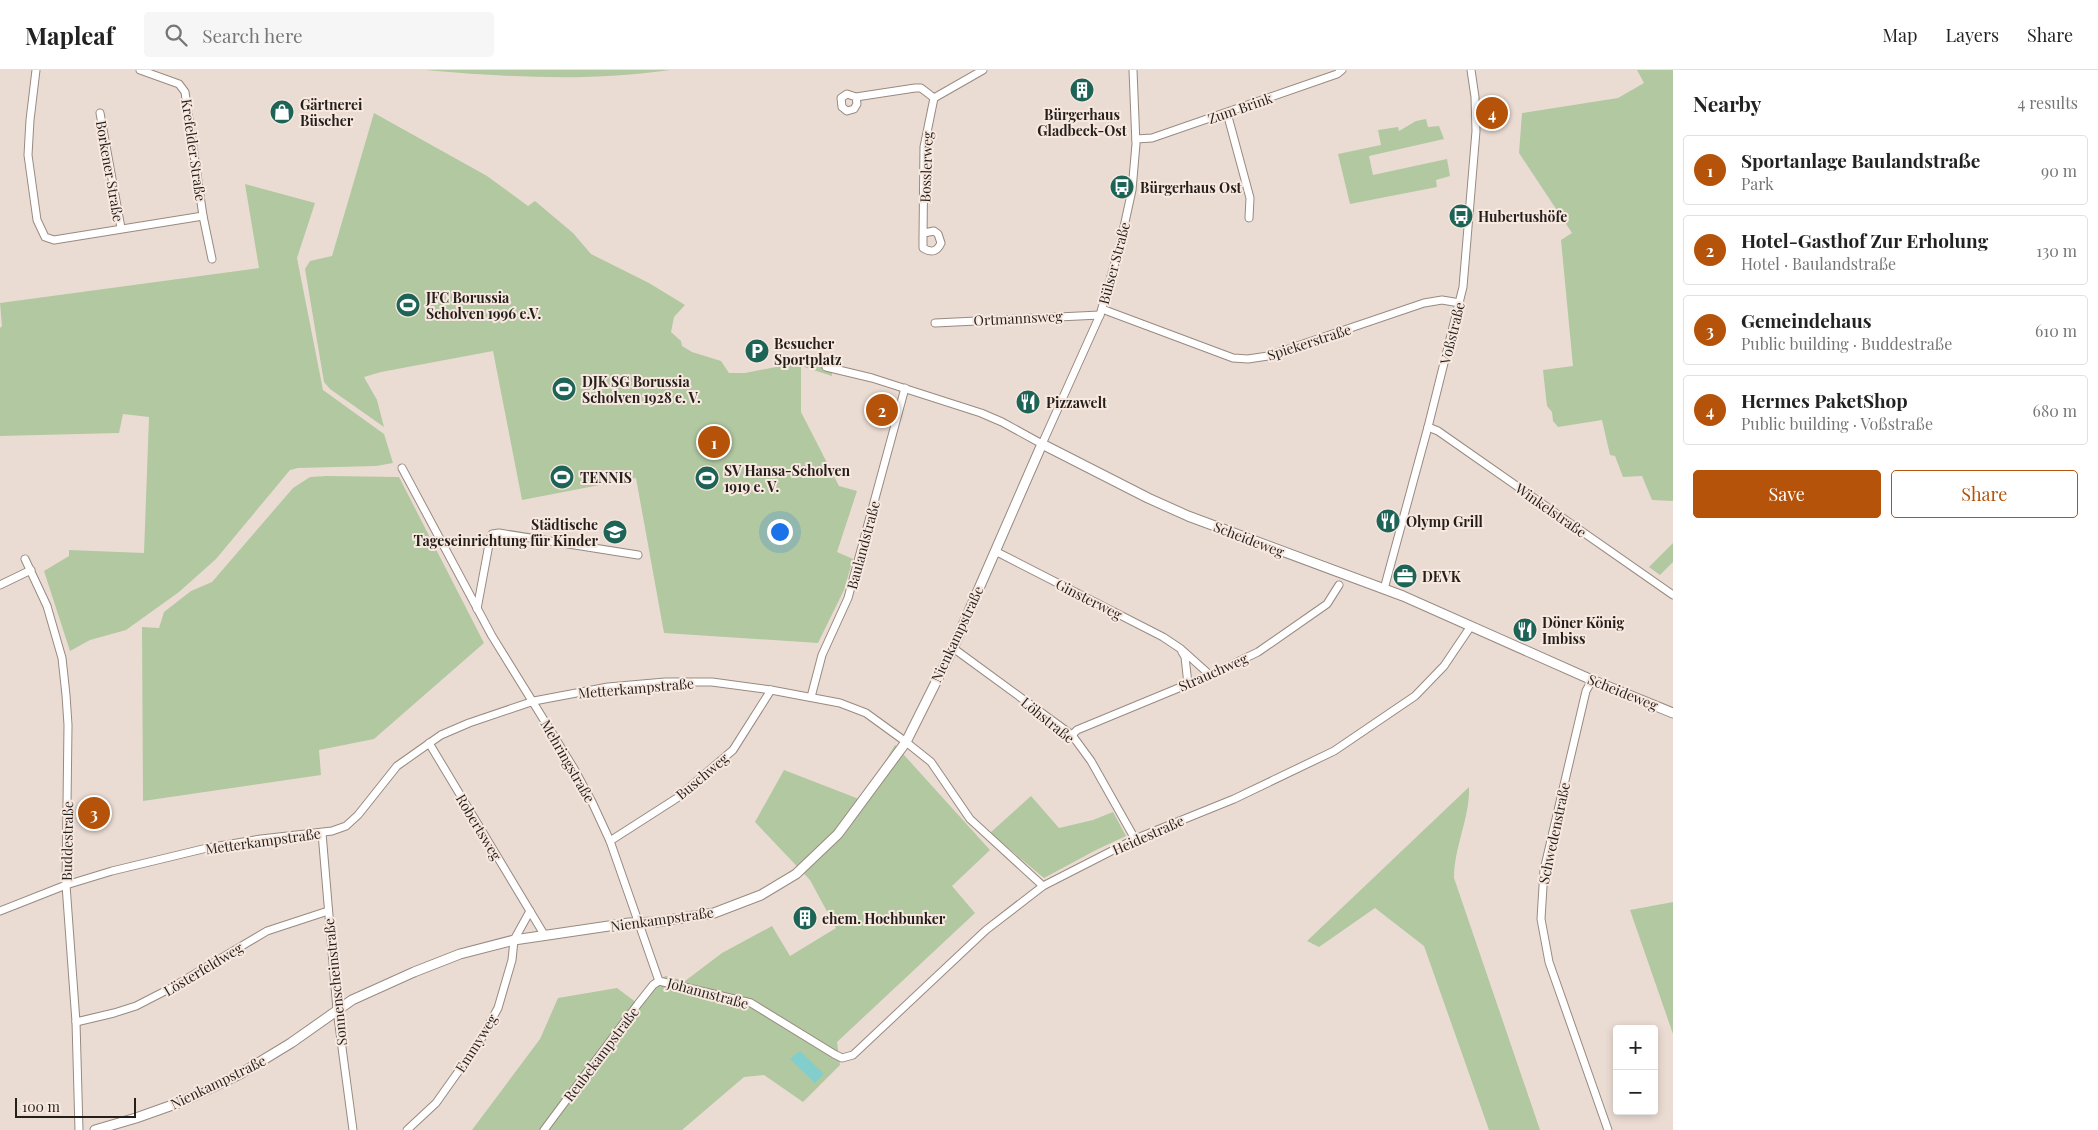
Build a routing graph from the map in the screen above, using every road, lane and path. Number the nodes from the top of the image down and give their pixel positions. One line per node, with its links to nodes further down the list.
1 (36, 70): 14 (street, Borkener Straße)
2 (140, 70): 12 (street, Krefelder Straße)
3 (983, 70): 8 (street)
4 (1133, 70): 11 (street, Bülser Straße)
5 (1342, 70): 10 (street, Zum Brink)
6 (1471, 70): 17 (street, Voßstraße)
7 (856, 97): 8 (street)
8 (934, 98): 15 (street, Bosslerweg)
9 (100, 113): 14 (street, Borkener Straße)
10 (1227, 113): 11 (street, Zum Brink); 13 (street)
11 (1136, 138): 18 (street, Bülser Straße)
12 (203, 216): 14 (street, Borkener Straße); 16 (street, Krefelder Straße)
13 (1249, 218)
14 (121, 228)
15 (924, 233)
16 (212, 259)
17 (1460, 303): 18 (street, Spiekerstraße); 22 (street, Voßstraße)
18 (1101, 312): 19 (street, Ortmannsweg); 23 (street, Bülser Straße)
19 (936, 323)
20 (826, 367): 21 (street, Scheideweg)
21 (905, 388): 23 (street, Scheideweg); 41 (street, Baulandstraße)
22 (1428, 427): 31 (street, Voßstraße); 32 (street, Winkelstraße)
23 (1042, 444): 25 (street, Nienkampstraße); 31 (street, Scheideweg)
24 (402, 468): 33 (street, Mehringstraße)
25 (995, 551): 35 (street, Nienkampstraße); 36 (street, Ginsterweg)
26 (638, 555): 33 (street)
27 (25, 559): 28 (street, Buddestraße)
28 (31, 570): 29 (street); 50 (street, Buddestraße)
29 (0, 585)
30 (1339, 586): 37 (street, Strauchweg)
31 (1384, 590): 34 (street, Scheideweg)
32 (1673, 595)
33 (477, 609): 42 (street, Mehringstraße)
34 (1471, 626): 38 (street, Scheideweg); 48 (street, Heidestraße)
35 (953, 648): 44 (street, Löhstraße); 46 (street, Nienkampstraße)
36 (1181, 649): 37 (street, Ginsterweg); 39 (street)
37 (1210, 675): 39 (street, Strauchweg)
38 (1592, 680): 43 (street, Scheideweg); 67 (street, Schwedenstraße)
39 (1188, 684): 44 (street, Strauchweg)
40 (771, 690): 41 (street, Metterkampstraße); 42 (street, Metterkampstraße); 49 (street, Buschweg)
41 (811, 697): 46 (street, Metterkampstraße)
42 (534, 701): 45 (street, Metterkampstraße); 49 (street, Mehringstraße)
43 (1673, 713)
44 (1072, 735): 48 (street, Löhstraße)
45 (429, 742): 47 (street, Metterkampstraße); 52 (street, Robertsweg)
46 (906, 742): 51 (street, Metterkampstraße); 55 (street, Nienkampstraße)
47 (322, 834): 50 (street, Metterkampstraße); 54 (street, Sonnenscheinstraße)
48 (1135, 839): 51 (street, Heidestraße)
49 (610, 841): 55 (street, Mehringstraße)
50 (66, 885): 53 (street, Metterkampstraße); 60 (street, Buddestraße)
51 (1043, 886): 61 (street, Heidestraße)
52 (530, 910): 56 (street, Robertsweg); 57 (street)
53 (0, 911)
54 (328, 911): 59 (street, Sonnenscheinstraße); 60 (street, Lösterfeldweg)
55 (641, 923): 56 (street, Nienkampstraße); 58 (street, Johannstraße)
56 (545, 936): 57 (street, Nienkampstraße)
57 (514, 940): 59 (street, Nienkampstraße); 65 (street, Emmyweg)
58 (660, 980): 61 (street, Johannstraße); 66 (street, Reubekampstraße)
59 (337, 1010): 63 (street, Nienkampstraße); 64 (street, Sonnenscheinstraße)
60 (76, 1022): 62 (street, Buddestraße)
61 (834, 1054)
62 (79, 1130)
63 (95, 1130)
64 (353, 1130)
65 (407, 1130)
66 (544, 1130)
67 (1608, 1130)

